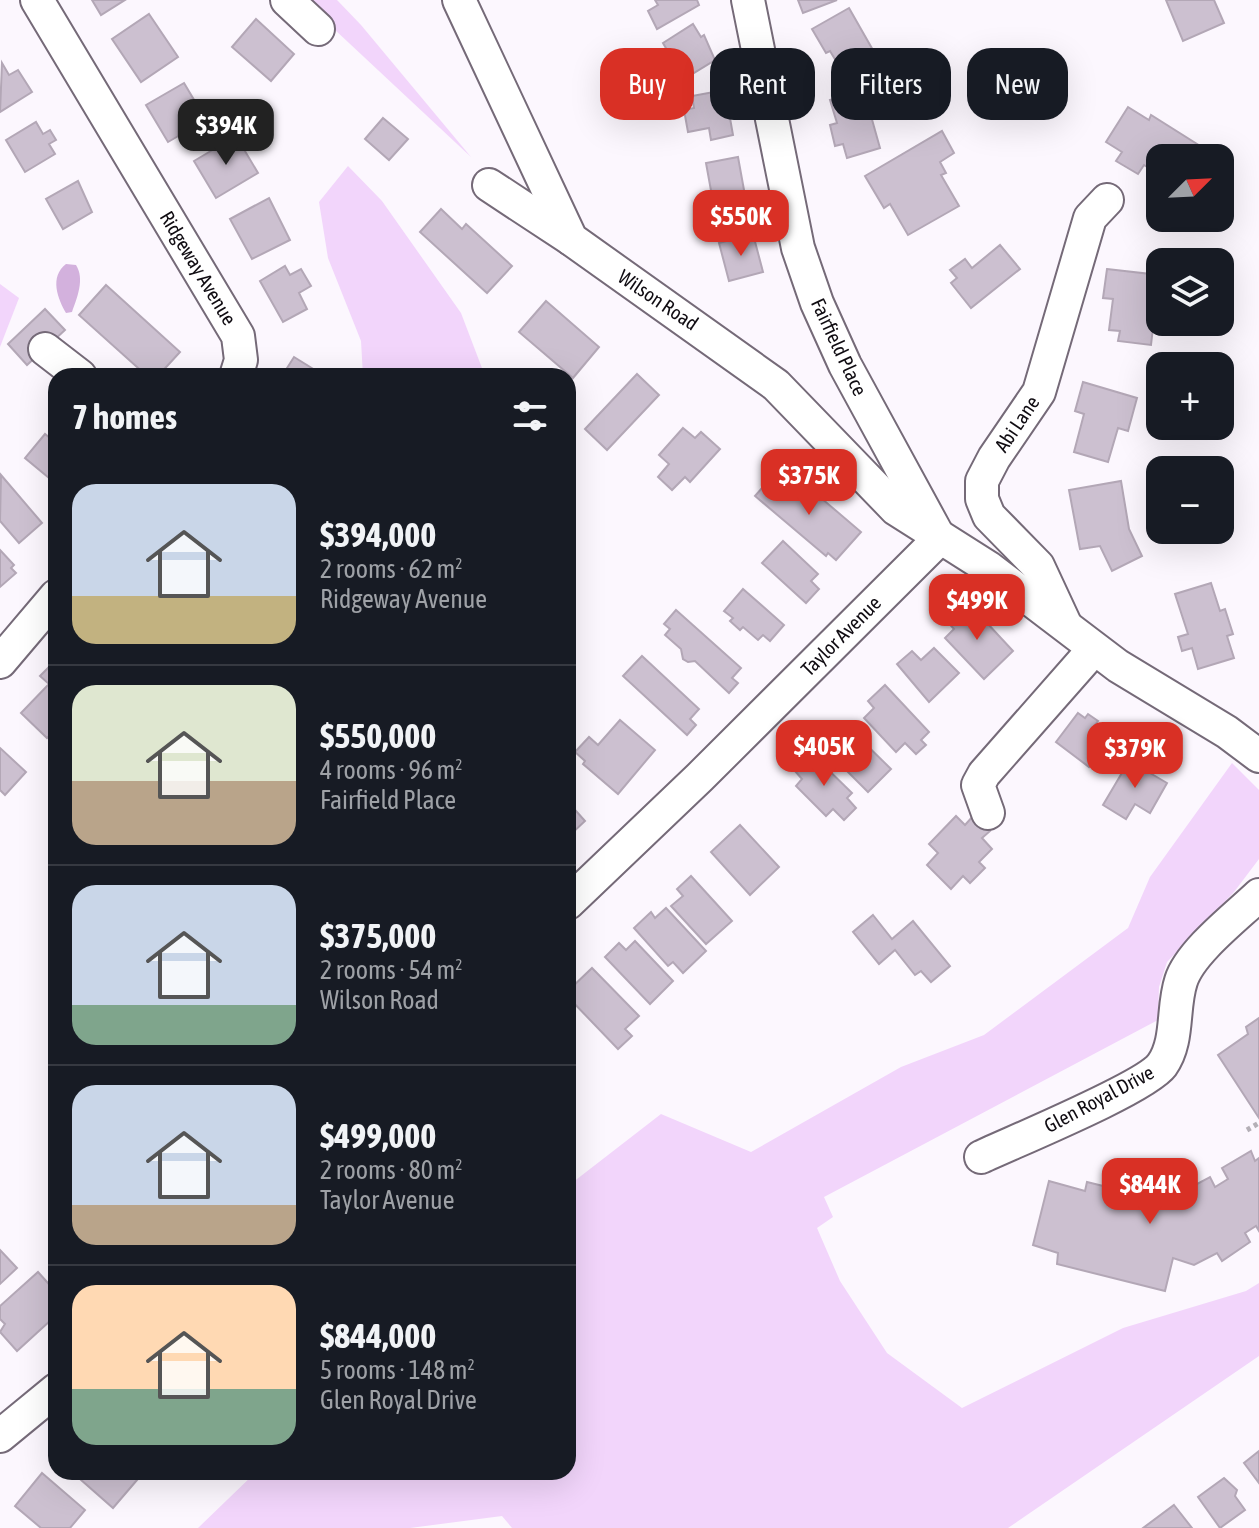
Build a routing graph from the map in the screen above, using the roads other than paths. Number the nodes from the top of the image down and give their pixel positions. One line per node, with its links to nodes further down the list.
1 (37, 0): 11 (street, Ridgeway Avenue)
2 (287, 0): 5 (street)
3 (459, 0): 8 (street, Wilson Road)
4 (748, 0): 12 (street, Fairfield Place)
5 (318, 29)
6 (489, 185): 8 (street)
7 (1107, 200): 14 (street, Abi Lane)
8 (571, 239): 12 (street, Wilson Road)
9 (45, 349): 10 (street)
10 (70, 368)
11 (238, 368)
12 (940, 538): 14 (street); 18 (street, Taylor Avenue)
13 (48, 605): 15 (street)
14 (1081, 640): 16 (street); 17 (street)
15 (0, 662)
16 (1259, 756)
17 (988, 813)
18 (576, 895)
19 (1259, 895): 20 (street, Glen Royal Drive)
20 (981, 1157)
21 (48, 1395): 22 (street)
22 (5, 1423)

